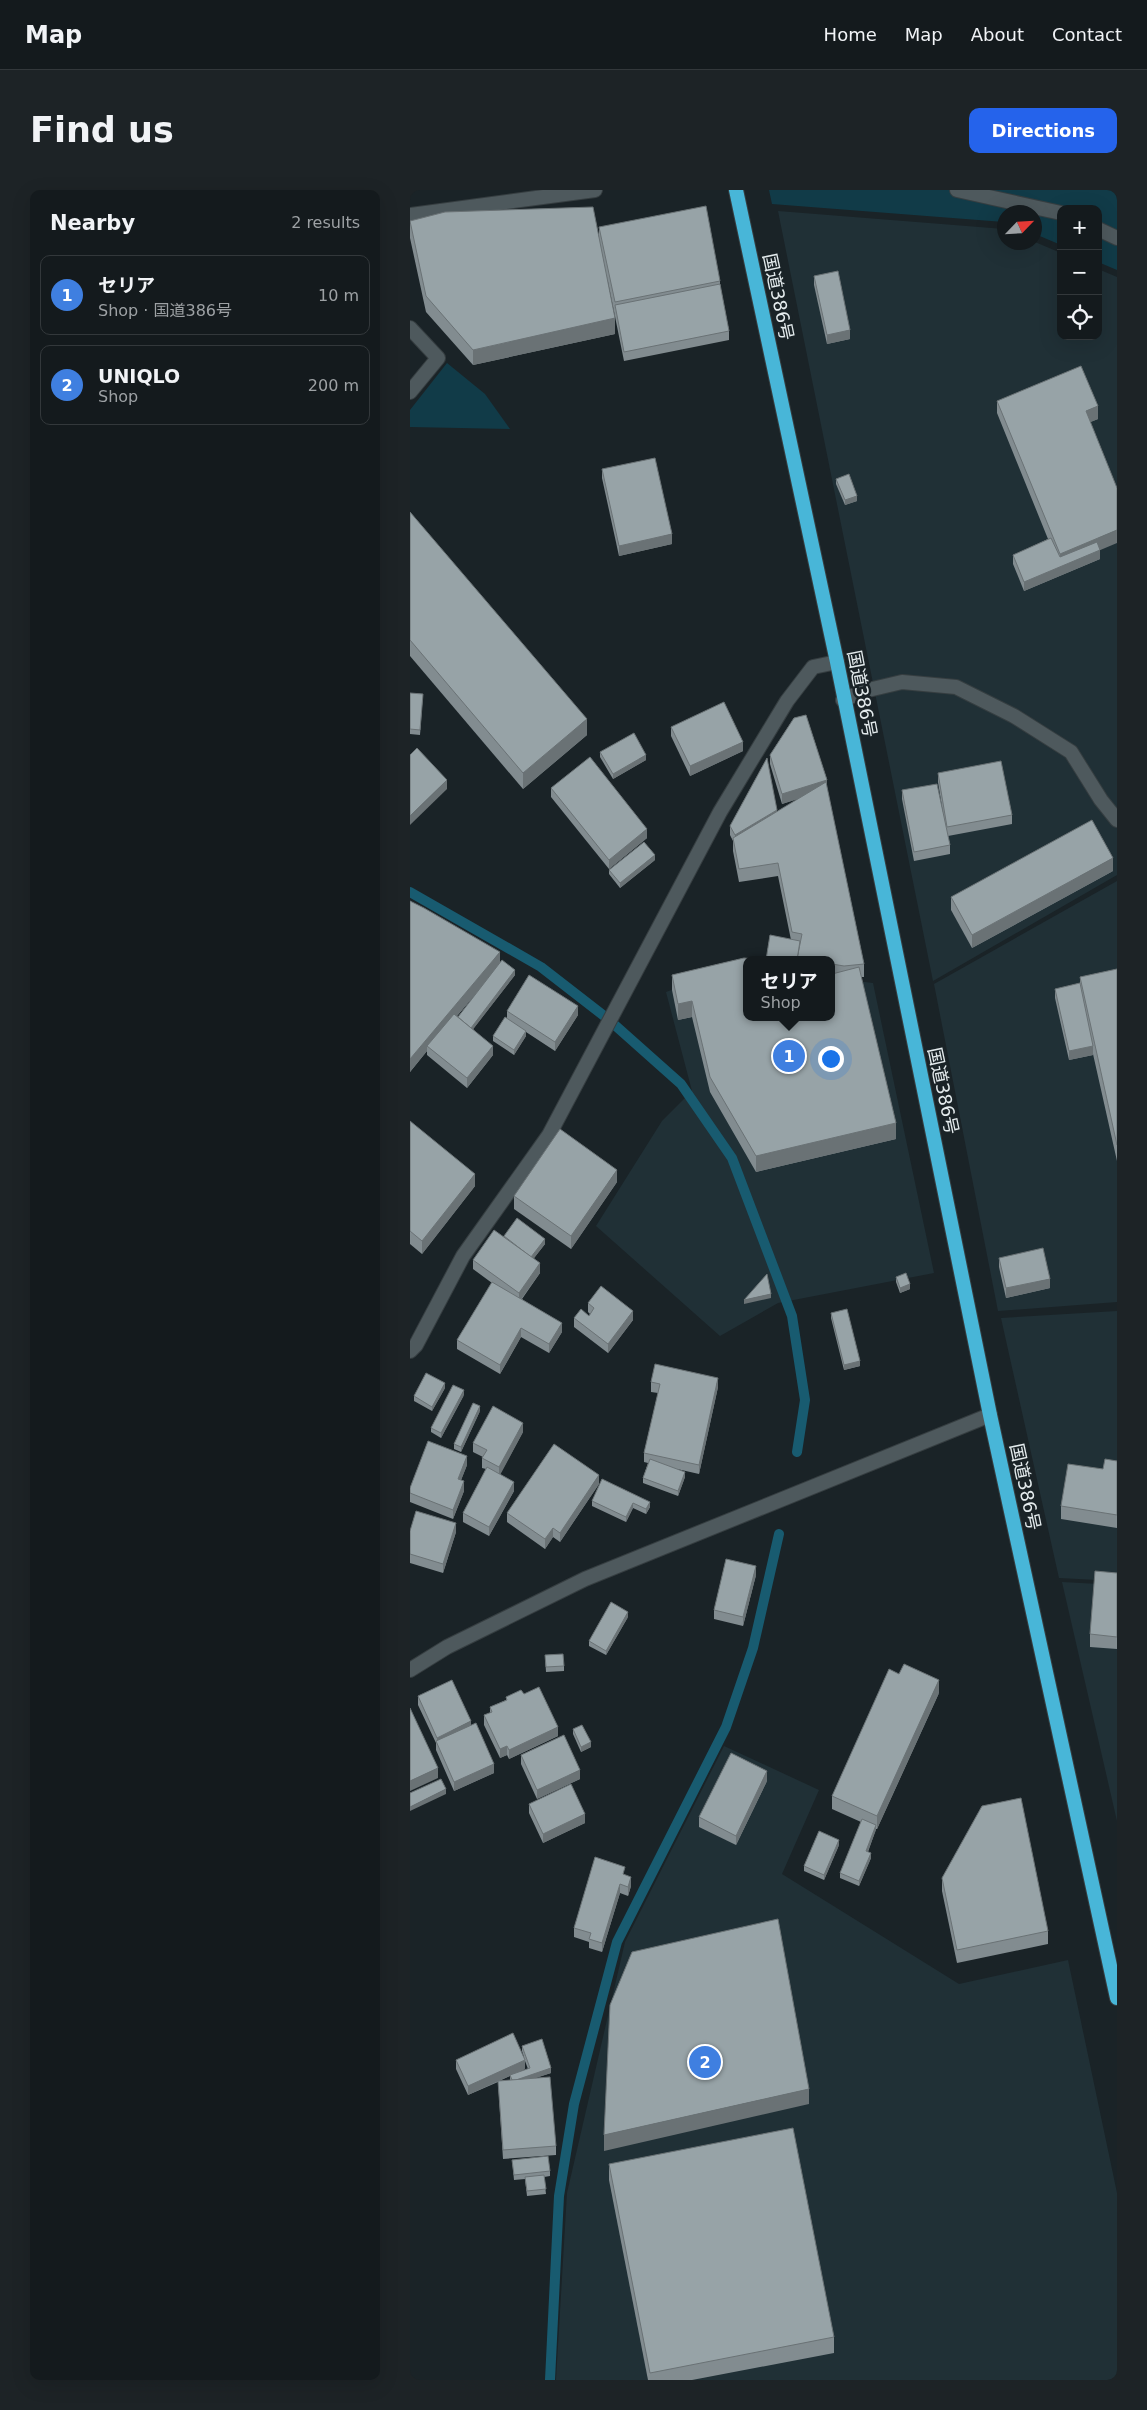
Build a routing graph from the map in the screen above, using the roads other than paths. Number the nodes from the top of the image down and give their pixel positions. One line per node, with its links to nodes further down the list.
1 (595, 190): 5 (street)
2 (736, 190): 10 (highway, 国道386号)
3 (958, 190): 4 (street)
4 (1057, 212)
5 (410, 215)
6 (1102, 232): 7 (street)
7 (1117, 238)
8 (410, 328): 9 (street)
9 (410, 392)
10 (837, 662): 11 (highway, 国道386号); 13 (street)
11 (844, 700): 12 (street); 14 (highway, 国道386号)
12 (1117, 820)
13 (410, 1351)
14 (990, 1415): 15 (street); 16 (highway, 国道386号)
15 (410, 1670)
16 (1113, 1957): 17 (highway, 国道386号)
17 (1117, 1998)

